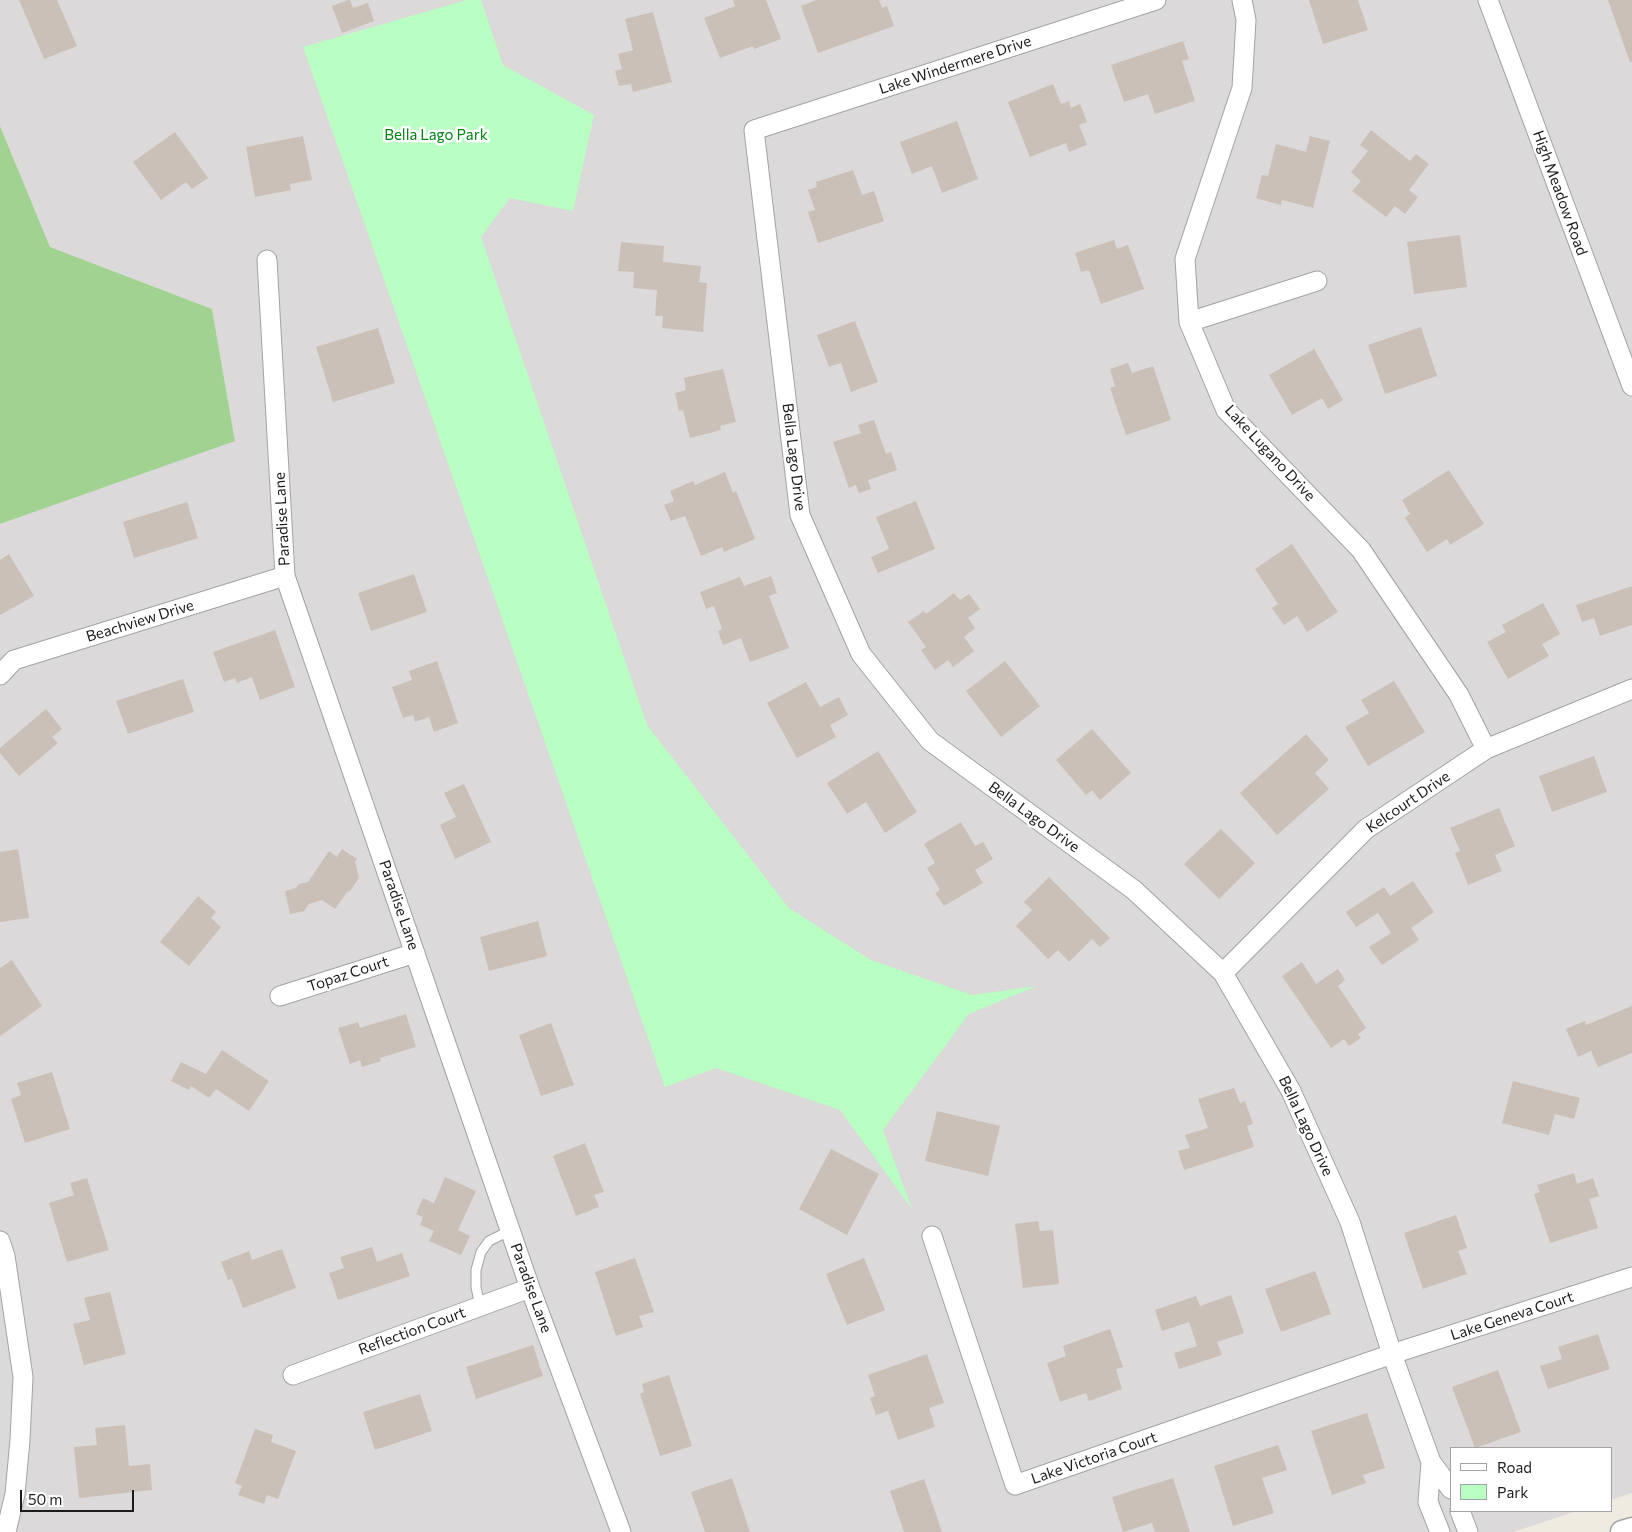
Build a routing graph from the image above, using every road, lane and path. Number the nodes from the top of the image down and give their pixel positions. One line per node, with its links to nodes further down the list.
1 (1156, 0): 4 (street, Lake Windermere Drive)
2 (1242, 0): 7 (street, Lake Lugano Drive)
3 (1488, 0): 8 (street, High Meadow Road)
4 (754, 130): 14 (street, Bella Lago Drive)
5 (267, 260): 9 (street, Paradise Lane)
6 (1317, 281): 7 (street)
7 (1189, 322): 12 (street, Lake Lugano Drive)
8 (1632, 386)
9 (285, 576): 10 (street, Beachview Drive); 13 (street, Paradise Lane)
10 (0, 675)
11 (1632, 689): 12 (street, Kelcourt Drive)
12 (1486, 749): 14 (street, Kelcourt Drive)
13 (415, 953): 15 (street, Topaz Court); 16 (street, Paradise Lane)
14 (1223, 973): 22 (street, Bella Lago Drive)
15 (280, 996)
16 (510, 1230): 20 (street, Paradise Lane); 21 (lane)
17 (932, 1236): 22 (street, Lake Victoria Court)
18 (0, 1241): 26 (street)
19 (1632, 1277): 22 (street, Lake Geneva Court)
20 (530, 1288): 21 (street, Reflection Court); 30 (street, Paradise Lane)
21 (480, 1306): 23 (street, Reflection Court)
22 (1392, 1354): 24 (street, Bella Lago Drive)
23 (293, 1375)
24 (1431, 1462): 25 (street, Bella Lago Drive); 31 (street, Bella Lago Drive)
25 (1450, 1488)
26 (8, 1495): 29 (street)
27 (1460, 1512): 32 (street)
28 (1632, 1529): 33 (street)
29 (6, 1532)
30 (621, 1532)
31 (1440, 1532)
32 (1468, 1532)
33 (1622, 1532)

